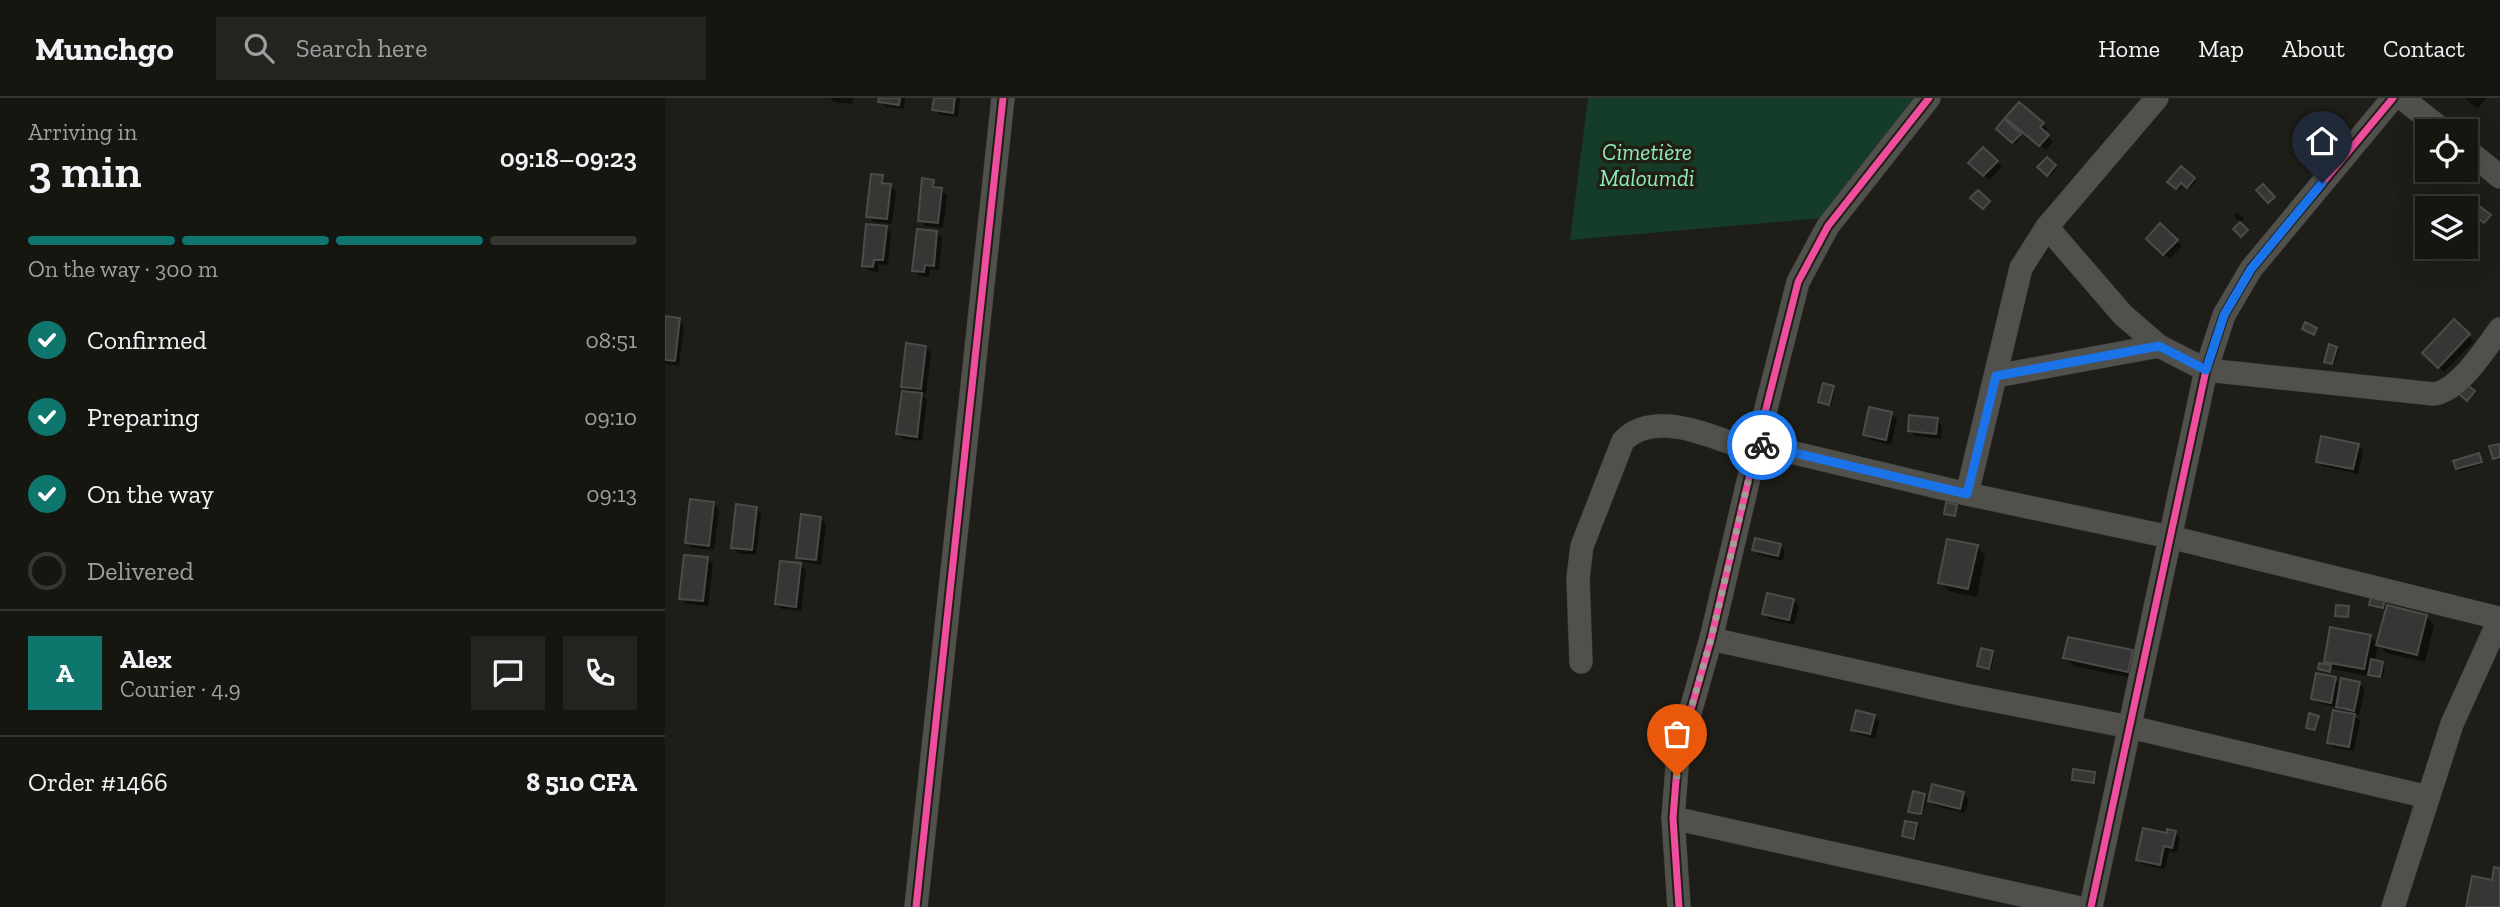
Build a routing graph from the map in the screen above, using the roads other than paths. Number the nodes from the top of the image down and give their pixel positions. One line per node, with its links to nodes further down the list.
1 (1003, 98): 23 (street)
2 (1929, 98): 14 (street)
3 (2157, 98): 9 (street)
4 (2393, 98): 12 (street)
5 (2402, 98): 6 (street)
6 (2429, 119)
7 (2478, 159): 8 (street)
8 (2500, 177)
9 (2047, 227): 11 (street); 13 (street)
10 (2500, 330): 12 (street)
11 (2159, 346): 12 (street); 13 (street)
12 (2206, 370): 16 (street)
13 (1996, 376): 15 (street)
14 (1756, 448): 15 (street); 18 (street); 19 (street)
15 (1967, 494): 16 (street)
16 (2170, 537): 17 (street); 20 (street)
17 (2500, 618): 21 (street)
18 (1711, 639): 20 (street); 22 (street)
19 (1581, 662)
20 (2130, 727): 21 (street); 26 (street)
21 (2428, 797): 27 (street)
22 (1673, 818): 24 (street); 25 (street)
23 (916, 907)
24 (1679, 907)
25 (2076, 907)
26 (2091, 907)
27 (2392, 907)

